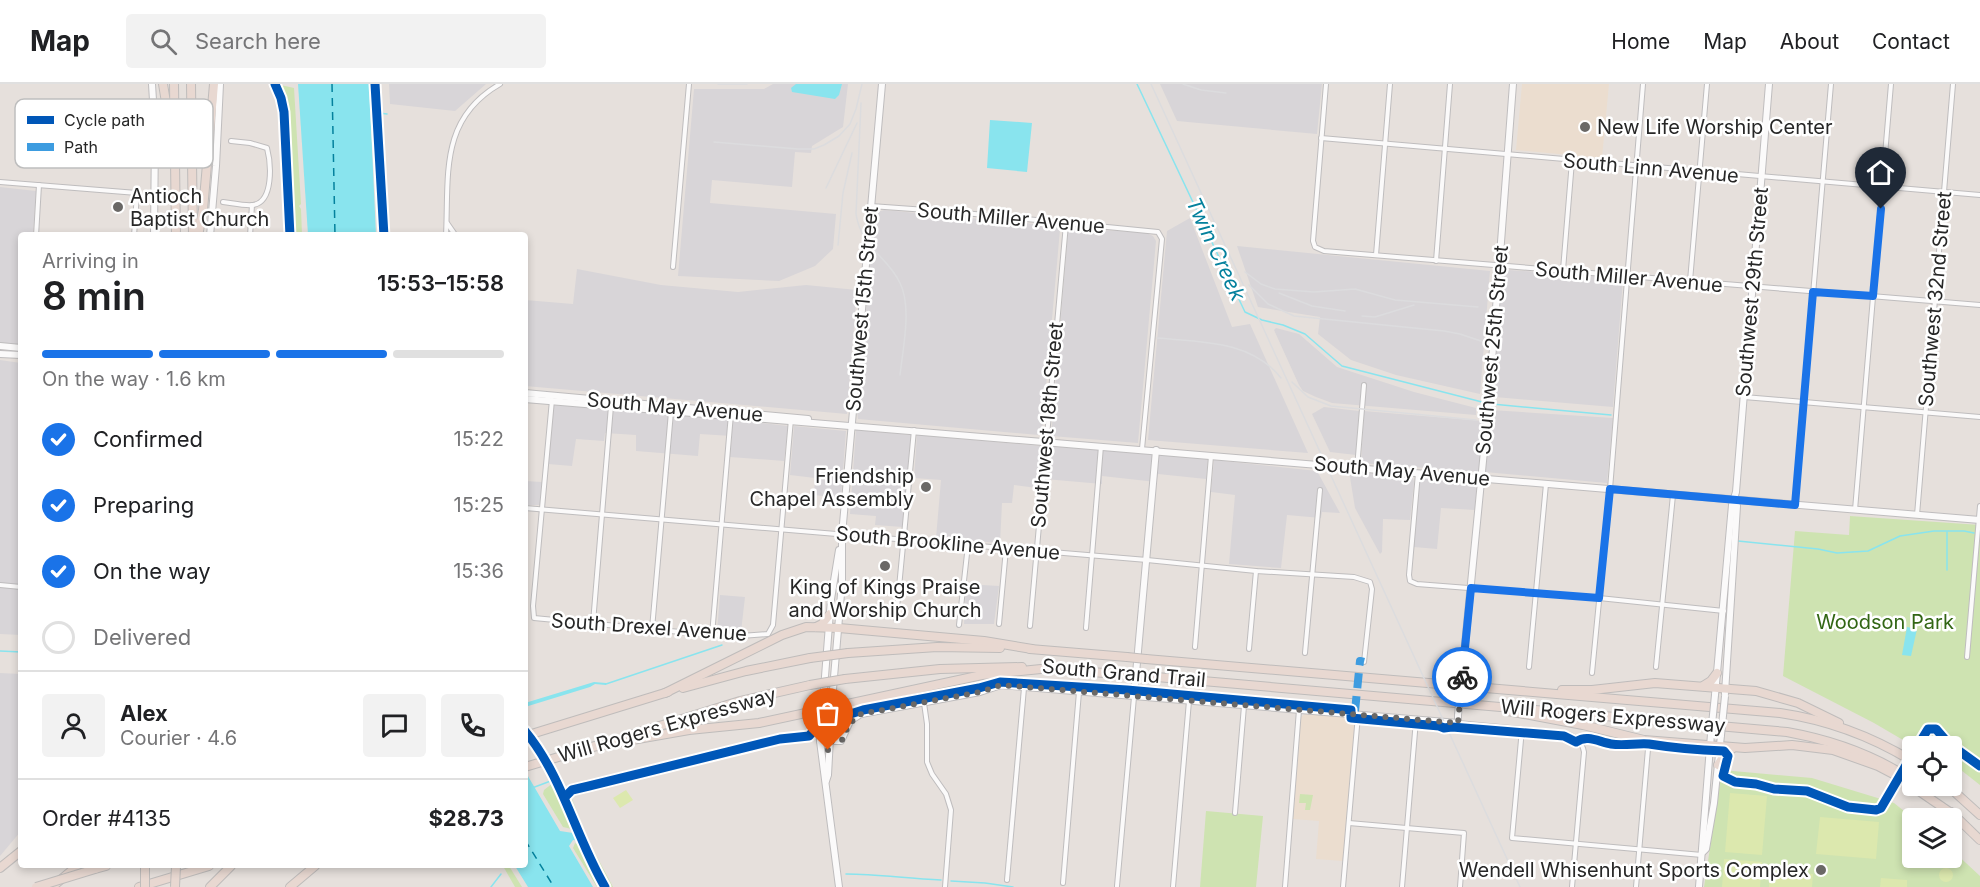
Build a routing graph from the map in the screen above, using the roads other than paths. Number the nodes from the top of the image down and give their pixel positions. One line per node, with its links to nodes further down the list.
1 (152, 84): 20 (main road)
2 (163, 84): 21 (highway)
3 (174, 84): 22 (highway)
4 (191, 84): 23 (highway)
5 (214, 84): 24 (highway)
6 (220, 84): 55 (main road)
7 (500, 84): 47 (street)
8 (690, 84): 62 (street)
9 (882, 84): 46 (main road, Southwest 15th Street)
10 (1326, 84): 25 (street)
11 (1390, 84): 27 (street)
12 (1450, 84): 28 (street)
13 (1514, 84): 29 (main road, Southwest 25th Street)
14 (1643, 84): 31 (street)
15 (1707, 84): 36 (street)
16 (1769, 84): 37 (main road, Southwest 29th Street)
17 (1831, 84): 39 (street)
18 (1891, 84): 41 (street)
19 (1953, 84): 42 (street, Southwest 32nd Street)
20 (153, 99)
21 (166, 99)
22 (175, 99)
23 (191, 99)
24 (213, 99)
25 (1321, 138): 27 (street, South Linn Avenue); 59 (street, South Miller Avenue)
26 (231, 141): 45 (street)
27 (1385, 144): 28 (street, South Linn Avenue); 59 (street)
28 (1444, 149): 29 (street, South Linn Avenue); 60 (street)
29 (1508, 155): 30 (street, South Linn Avenue); 61 (main road, Southwest 25th Street)
30 (1572, 161): 31 (street, South Linn Avenue); 63 (street)
31 (1635, 166): 36 (street, South Linn Avenue); 64 (street)
32 (155, 168): 51 (main road)
33 (177, 168): 52 (highway)
34 (192, 168): 53 (highway)
35 (207, 168): 54 (highway)
36 (1699, 172): 37 (street, South Linn Avenue); 65 (street)
37 (1761, 177): 39 (street, South Linn Avenue); 66 (main road, Southwest 29th Street)
38 (0, 182): 40 (street)
39 (1822, 182): 41 (street, South Linn Avenue); 67 (street)
40 (39, 185): 49 (street); 50 (street)
41 (1882, 187): 42 (street, South Linn Avenue); 68 (street)
42 (1943, 192): 43 (street, South Linn Avenue); 69 (street, Southwest 32nd Street)
43 (1980, 195)
44 (223, 202): 45 (street)
45 (252, 205): 56 (street)
46 (871, 206): 48 (street, South Miller Avenue); 88 (main road, Southwest 15th Street)
47 (446, 223): 57 (street); 58 (street)
48 (1066, 224): 90 (street, Southwest 18th Street); 92 (street, South Miller Avenue)
49 (36, 232)
50 (134, 232)
51 (154, 232)
52 (176, 232)
53 (193, 232)
54 (199, 232)
55 (210, 232)
56 (250, 232)
57 (446, 232)
58 (453, 232)
59 (1376, 255): 60 (street, South Miller Avenue)
60 (1436, 261): 61 (street, South Miller Avenue)
61 (1499, 266): 63 (street, South Miller Avenue); 97 (main road, Southwest 25th Street)
62 (673, 267)
63 (1563, 270): 64 (street, South Miller Avenue)
64 (1627, 276): 65 (street, South Miller Avenue); 99 (street)
65 (1690, 281): 66 (street, South Miller Avenue)
66 (1753, 287): 67 (street, South Miller Avenue); 77 (main road, Southwest 29th Street)
67 (1813, 292): 68 (street, South Miller Avenue); 80 (street)
68 (1873, 296): 69 (street, South Miller Avenue); 82 (street)
69 (1935, 301): 70 (street, South Miller Avenue); 84 (street, Southwest 32nd Street)
70 (1980, 305)
71 (0, 346): 72 (main road)
72 (18, 348)
73 (0, 354): 74 (main road)
74 (18, 356)
75 (1364, 385): 95 (street)
76 (528, 394): 78 (main road, South May Avenue)
77 (1744, 397): 80 (street); 102 (main road, Southwest 29th Street)
78 (552, 398): 79 (main road, South May Avenue); 81 (main road, South May Avenue); 106 (street)
79 (528, 399)
80 (1804, 402): 82 (street); 103 (street)
81 (611, 403): 83 (main road, South May Avenue); 108 (street)
82 (1863, 408): 84 (street); 107 (street)
83 (671, 409): 85 (main road, South May Avenue); 110 (street)
84 (1925, 413): 86 (street); 109 (street, Southwest 32nd Street)
85 (731, 414): 87 (main road, South May Avenue); 112 (street)
86 (1980, 417)
87 (791, 419): 88 (main road, South May Avenue); 113 (street)
88 (852, 424): 89 (main road, South May Avenue); 114 (main road, Southwest 15th Street)
89 (914, 430): 90 (main road, South May Avenue); 115 (street)
90 (1045, 441): 91 (main road, South May Avenue); 118 (street, Southwest 18th Street)
91 (1101, 445): 92 (main road, South May Avenue); 119 (street)
92 (1142, 449): 93 (main road, South May Avenue)
93 (1156, 450): 94 (main road, South May Avenue); 120 (main road)
94 (1211, 455): 95 (main road, South May Avenue); 121 (street)
95 (1357, 468): 96 (main road, South May Avenue)
96 (1418, 472): 97 (main road, South May Avenue); 127 (street)
97 (1481, 478): 98 (main road, South May Avenue); 127 (main road, Southwest 25th Street)
98 (1546, 483): 99 (main road, South May Avenue); 128 (street)
99 (1610, 489): 101 (main road, South May Avenue); 129 (street)
100 (1320, 490): 124 (street)
101 (1673, 494): 102 (main road, South May Avenue); 132 (street)
102 (1735, 500): 103 (main road, South May Avenue); 133 (main road, Southwest 29th Street); 134 (main road, Southwest 29th Street)
103 (1795, 505): 107 (main road, South May Avenue)
104 (1980, 506): 111 (street)
105 (528, 508): 106 (street, South Brookline Avenue)
106 (542, 508): 108 (street, South Brookline Avenue); 137 (street, South Drexel Avenue)
107 (1855, 510): 109 (main road, South May Avenue)
108 (602, 513): 110 (street, South Brookline Avenue); 137 (street)
109 (1917, 515): 111 (main road, South May Avenue)
110 (662, 518): 112 (street, South Brookline Avenue); 145 (street)
111 (1979, 520): 122 (street)
112 (721, 523): 113 (street, South Brookline Avenue); 146 (street)
113 (782, 530): 114 (street, South Brookline Avenue); 146 (street, South Drexel Avenue)
114 (842, 535): 115 (street, South Brookline Avenue); 130 (main road, Southwest 15th Street); 131 (main road, Southwest 15th Street)
115 (905, 540): 116 (street, South Brookline Avenue); 136 (street)
116 (968, 545): 117 (street, South Brookline Avenue); 139 (street)
117 (1006, 549): 118 (street, South Brookline Avenue); 138 (street)
118 (1036, 551): 119 (street, South Brookline Avenue); 140 (street, Southwest 18th Street)
119 (1092, 555): 120 (street, South Brookline Avenue); 144 (street)
120 (1147, 560): 121 (street, South Brookline Avenue); 167 (main road)
121 (1202, 566): 123 (street, South Brookline Avenue); 147 (street)
122 (1977, 569): 153 (street)
123 (1256, 571): 124 (street, South Brookline Avenue); 149 (street)
124 (1313, 573): 152 (street); 154 (street, South Brookline Avenue)
125 (0, 585): 126 (street)
126 (18, 587)
127 (1471, 588): 128 (street); 177 (main road, Southwest 25th Street, bridge)
128 (1536, 594): 129 (street); 155 (street)
129 (1599, 598): 132 (street); 158 (street)
130 (831, 599): 131 (main road); 135 (main road, Southwest 15th Street)
131 (841, 600): 143 (main road, Southwest 15th Street)
132 (1662, 605): 133 (street); 156 (street)
133 (1723, 611): 134 (street); 150 (main road, Southwest 29th Street)
134 (1732, 612): 151 (main road, Southwest 29th Street)
135 (830, 614): 141 (highway); 142 (main road, Southwest 15th Street)
136 (896, 619)
137 (593, 623): 145 (street, South Drexel Avenue)
138 (999, 624)
139 (959, 625)
140 (1030, 626)
141 (815, 627): 142 (highway); 166 (highway)
142 (829, 628): 143 (highway); 173 (main road, Southwest 15th Street)
143 (839, 628): 148 (highway); 172 (main road, Southwest 15th Street)
144 (1086, 628)
145 (652, 629): 146 (street, South Drexel Avenue)
146 (712, 635)
147 (1195, 647)
148 (1032, 649): 162 (highway, Will Rogers Expressway, bridge); 166 (highway, Will Rogers Expressway, bridge)
149 (1249, 649)
150 (1719, 651): 151 (main road); 159 (main road, Southwest 29th Street)
151 (1729, 652): 165 (main road, Southwest 29th Street)
152 (1305, 653)
153 (1967, 657)
154 (1364, 662)
155 (1529, 667)
156 (1656, 667)
157 (1051, 668): 171 (highway, Will Rogers Expressway, bridge); 172 (highway); 184 (highway, Will Rogers Expressway, bridge)
158 (1592, 673)
159 (1717, 673): 160 (highway); 164 (main road, Southwest 29th Street)
160 (1702, 686): 162 (highway); 164 (highway)
161 (1024, 687): 163 (main road); 169 (main road); 215 (street)
162 (1507, 690): 179 (highway, Will Rogers Expressway)
163 (1079, 691): 167 (main road); 216 (street)
164 (1715, 691): 165 (highway); 183 (main road, Southwest 29th Street, bridge)
165 (1725, 692): 179 (highway); 185 (main road, Southwest 29th Street, bridge)
166 (665, 693): 180 (highway, Will Rogers Expressway)
167 (1134, 696): 168 (main road); 218 (street)
168 (1189, 700): 170 (main road); 227 (street)
169 (924, 702): 182 (main road); 217 (street)
170 (1244, 705): 174 (main road); 197 (street)
171 (1486, 706): 183 (highway); 191 (highway, Will Rogers Expressway)
172 (831, 708): 173 (highway); 182 (main road, Southwest 15th Street)
173 (822, 710): 181 (main road, Southwest 15th Street); 184 (highway)
174 (1299, 710): 175 (main road); 228 (street)
175 (1358, 715): 176 (main road); 199 (street)
176 (1416, 720): 177 (main road); 201 (street)
177 (1458, 723): 178 (street)
178 (1522, 729): 203 (street); 203 (street)
179 (1851, 730): 188 (highway, Will Rogers Expressway)
180 (528, 735)
181 (820, 741): 182 (main road); 192 (main road, Southwest 15th Street)
182 (829, 742): 192 (main road, Southwest 15th Street)
183 (1710, 746): 185 (highway); 206 (main road, Southwest 29th Street)
184 (592, 747): 190 (highway, Will Rogers Expressway)
185 (1720, 747): 186 (highway); 189 (main road, Southwest 29th Street)
186 (1734, 747): 189 (highway); 195 (highway)
187 (1648, 749): 204 (street)
188 (1902, 755)
189 (1718, 765): 206 (main road, Southwest 29th Street)
190 (528, 766)
191 (1902, 774)
192 (826, 781): 226 (main road, Southwest 15th Street)
193 (1932, 796): 196 (highway)
194 (1959, 796): 198 (highway)
195 (1944, 808)
196 (1946, 808)
197 (1235, 813)
198 (1980, 815)
199 (1349, 823): 201 (street); 229 (street)
200 (1962, 823): 202 (highway)
201 (1407, 828): 230 (street); 231 (street)
202 (1980, 840)
203 (1575, 844): 204 (street); 232 (street)
204 (1640, 848): 206 (street); 233 (street)
205 (18, 853): 207 (highway)
206 (1702, 854): 234 (main road, Southwest 29th Street)
207 (0, 868)
208 (75, 868): 220 (highway)
209 (99, 868): 219 (highway, bridge)
210 (145, 868): 222 (highway, bridge)
211 (176, 868): 223 (highway, bridge)
212 (202, 868): 221 (highway)
213 (229, 868): 224 (highway)
214 (313, 868): 225 (highway)
215 (1007, 879)
216 (1063, 883)
217 (945, 886)
218 (1118, 886)
219 (36, 887)
220 (52, 887)
221 (139, 887)
222 (145, 887)
223 (176, 887)
224 (210, 887)
225 (290, 887)
226 (839, 887)
227 (1173, 887)
228 (1285, 887)
229 (1343, 887)
230 (1402, 887)
231 (1460, 887)
232 (1572, 887)
233 (1636, 887)
234 (1699, 887)

